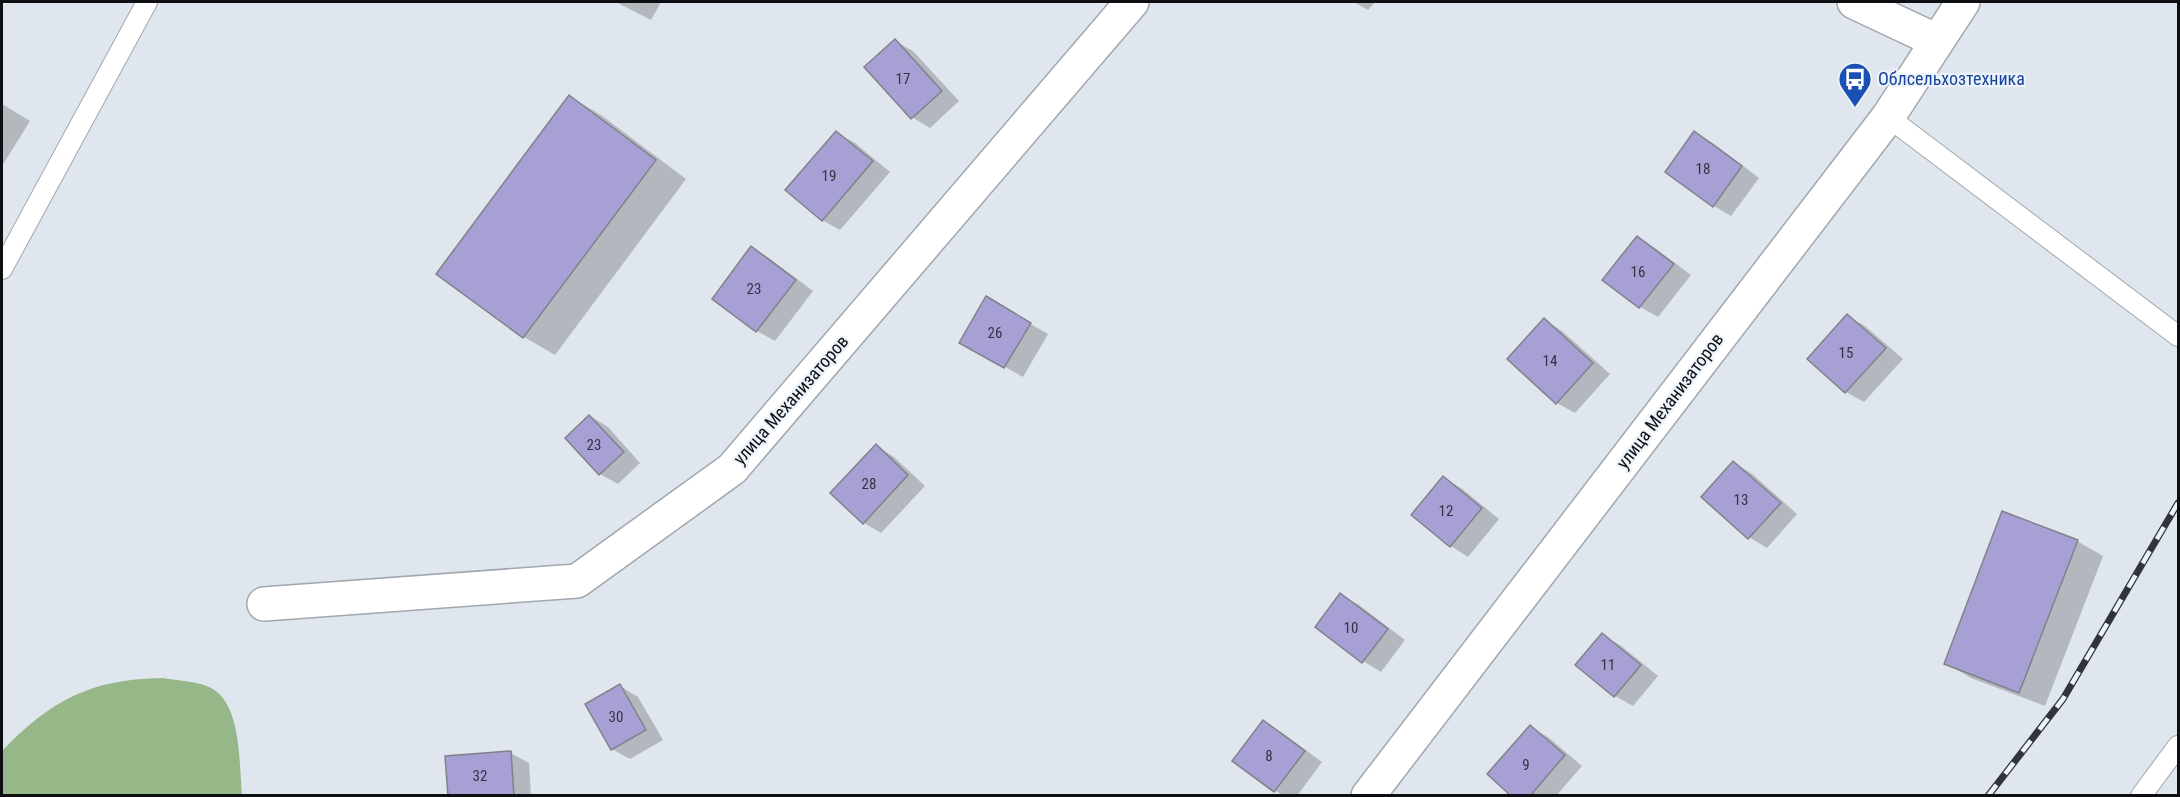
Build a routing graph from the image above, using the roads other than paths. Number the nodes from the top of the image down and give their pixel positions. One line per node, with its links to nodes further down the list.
1 (147, 2): 7 (lane)
2 (1132, 2): 9 (street, улица Механизаторов)
3 (1854, 2): 5 (street)
4 (1963, 2): 5 (street, улица Механизаторов)
5 (1937, 41): 6 (street, улица Механизаторов)
6 (1888, 117): 8 (lane); 11 (street, улица Механизаторов)
7 (2, 269)
8 (2178, 336)
9 (264, 604)
10 (2178, 746): 12 (lane)
11 (1368, 795)
12 (2141, 795)

